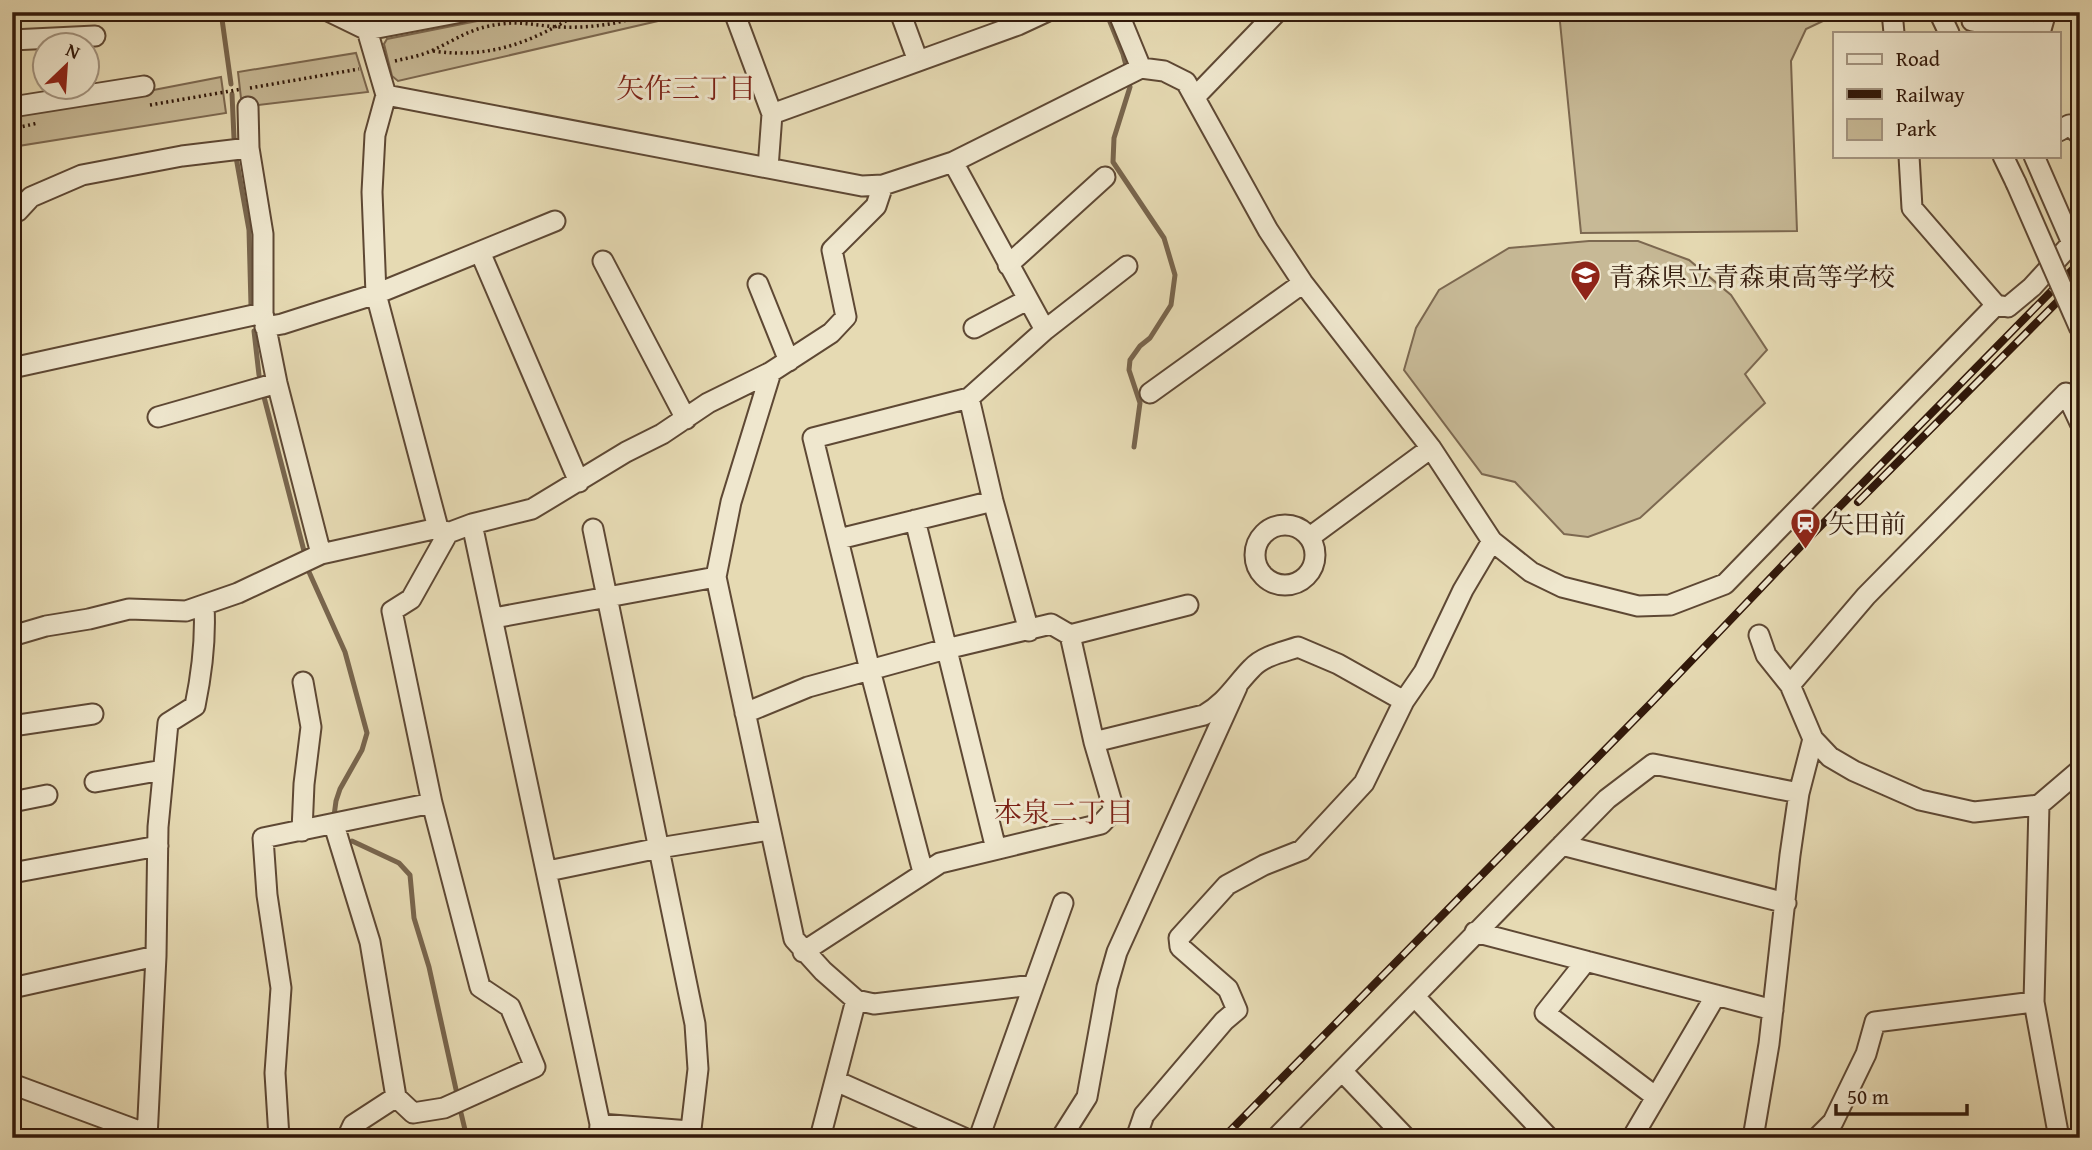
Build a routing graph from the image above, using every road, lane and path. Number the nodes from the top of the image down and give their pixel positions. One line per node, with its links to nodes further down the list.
1 (330, 12): 16 (street)
2 (461, 12): 16 (street)
3 (581, 12): 15 (path)
4 (649, 12): 15 (path)
5 (734, 12): 33 (street)
6 (900, 12): 24 (street)
7 (1046, 12): 13 (street)
8 (1118, 12): 26 (street)
9 (1277, 12): 30 (street)
10 (1892, 12): 17 (street)
11 (1939, 12): 18 (street)
12 (2046, 12): 20 (street)
13 (1016, 18): 24 (street)
14 (1972, 22): 19 (street)
15 (558, 27): 23 (path); 23 (path)
16 (367, 30): 29 (street)
17 (1894, 32)
18 (1949, 32)
19 (2034, 32)
20 (2040, 32)
21 (32, 39): 22 (street)
22 (12, 40)
23 (431, 51): 25 (path)
24 (918, 61): 33 (street)
25 (389, 62)
26 (1141, 68): 30 (street); 42 (street)
27 (362, 69): 28 (path)
28 (145, 95): 31 (street)
29 (386, 95): 43 (street); 54 (street)
30 (1195, 97): 52 (street)
31 (12, 107)
32 (248, 107): 38 (street)
33 (772, 114): 43 (street)
34 (38, 123): 35 (path)
35 (12, 129)
36 (2060, 130): 37 (street)
37 (2080, 135)
38 (249, 148): 46 (street); 57 (street)
39 (1909, 158): 56 (street)
40 (2004, 158): 59 (street, bridge)
41 (2035, 158): 56 (street)
42 (953, 162): 45 (street); 50 (street)
43 (768, 168): 45 (street)
44 (1105, 177): 50 (street)
45 (883, 185): 61 (street)
46 (12, 214)
47 (555, 221): 48 (street)
48 (480, 251): 54 (street); 71 (street)
49 (603, 261): 68 (street)
50 (1008, 265): 55 (street)
51 (1127, 267): 60 (street)
52 (1303, 282): 65 (street); 70 (street)
53 (758, 284): 61 (street)
54 (376, 294): 57 (street); 76 (street)
55 (1027, 300): 58 (street); 60 (street)
56 (1996, 306): 79 (street)
57 (264, 320): 62 (street); 64 (street)
58 (974, 328)
59 (2080, 329)
60 (1045, 330): 66 (street)
61 (789, 361): 63 (street)
62 (12, 368)
63 (771, 372): 68 (street); 81 (street)
64 (277, 383): 67 (street); 80 (street)
65 (1150, 393)
66 (969, 398): 72 (street); 78 (street)
67 (158, 417)
68 (685, 419): 71 (street)
69 (2080, 423): 93 (street)
70 (1431, 448): 77 (street); 79 (street)
71 (579, 482): 74 (street)
72 (993, 501): 73 (street); 86 (street)
73 (915, 520): 78 (street); 90 (street)
74 (472, 524): 76 (street); 85 (street)
75 (593, 529): 82 (street)
76 (443, 530): 80 (street); 107 (street)
77 (1310, 537)
78 (839, 539): 91 (street)
79 (1492, 541): 95 (street)
80 (321, 554): 84 (street)
81 (716, 577): 82 (street); 96 (street)
82 (608, 597): 85 (street); 114 (street)
83 (1188, 605): 87 (street)
84 (204, 606): 89 (street); 101 (street)
85 (494, 618): 116 (street)
86 (1029, 631): 87 (street); 90 (street)
87 (1070, 635): 100 (street)
88 (1759, 635): 93 (street)
89 (12, 636)
90 (946, 649): 91 (street); 115 (street)
91 (870, 670): 96 (street); 117 (street)
92 (303, 682): 111 (street)
93 (1790, 685): 99 (street)
94 (1237, 687): 95 (street); 100 (street); 148 (street)
95 (1404, 701): 149 (street)
96 (745, 713): 110 (street)
97 (93, 714): 98 (street)
98 (12, 726)
99 (1813, 739): 104 (street); 108 (street)
100 (1094, 742): 115 (street)
101 (163, 770): 103 (street); 113 (street)
102 (2080, 770): 108 (street)
103 (95, 782)
104 (1799, 793): 112 (street); 120 (street)
105 (47, 795): 106 (street)
106 (12, 802)
107 (432, 803): 109 (street); 135 (street)
108 (2039, 805): 130 (street)
109 (334, 825): 111 (street); 135 (street)
110 (769, 830): 114 (street); 122 (street)
111 (302, 831): 143 (street)
112 (1562, 845): 120 (street); 121 (street)
113 (158, 846): 118 (street); 123 (street)
114 (659, 848): 116 (street); 139 (street)
115 (996, 849): 117 (street)
116 (548, 871): 137 (street)
117 (923, 872): 122 (street)
118 (12, 873)
119 (1063, 903): 125 (street)
120 (1786, 903): 131 (street)
121 (1475, 932): 124 (street); 128 (street)
122 (803, 952): 129 (street)
123 (156, 957): 126 (street); 138 (street)
124 (1586, 961): 127 (street); 136 (street)
125 (1033, 985): 129 (street); 147 (street)
126 (12, 988)
127 (1716, 995): 131 (street); 136 (street)
128 (1415, 996): 132 (street); 152 (street)
129 (856, 1000): 133 (street)
130 (2034, 1002): 142 (street); 154 (street)
131 (1773, 1010): 141 (street)
132 (1342, 1071): 150 (street); 151 (street)
133 (836, 1081): 145 (street); 146 (street)
134 (12, 1084): 138 (street)
135 (396, 1097): 144 (street)
136 (1656, 1097): 153 (street)
137 (599, 1131): 139 (street)
138 (147, 1136)
139 (690, 1136)
140 (2080, 1136): 142 (street)
141 (1757, 1137)
142 (2059, 1137)
143 (279, 1138)
144 (347, 1138)
145 (820, 1138)
146 (964, 1138)
147 (979, 1138)
148 (1061, 1138)
149 (1136, 1138)
150 (1276, 1138)
151 (1406, 1138)
152 (1549, 1138)
153 (1632, 1138)
154 (1817, 1138)

